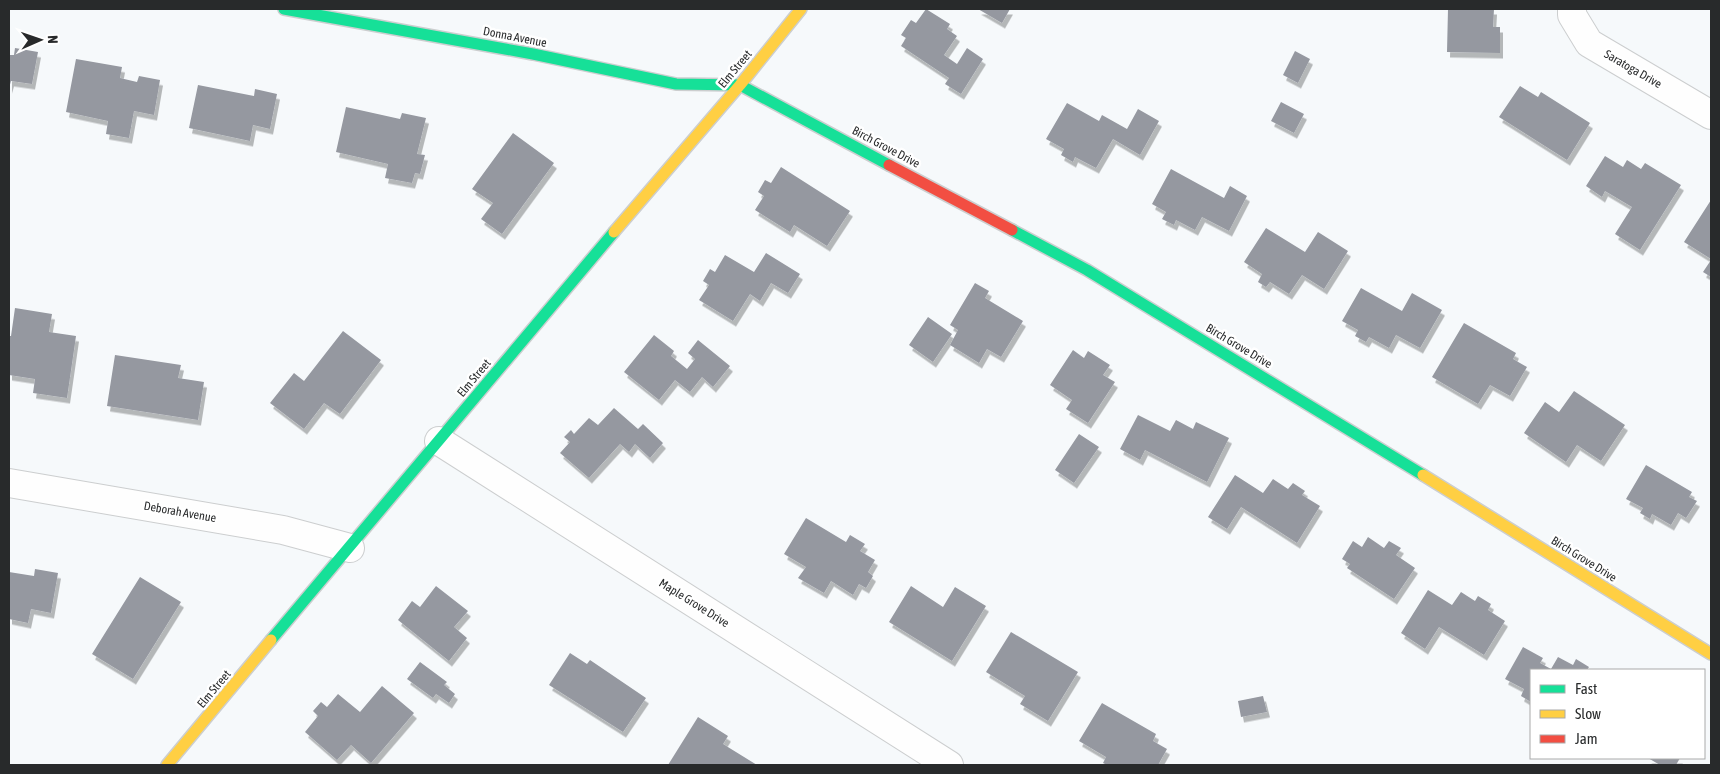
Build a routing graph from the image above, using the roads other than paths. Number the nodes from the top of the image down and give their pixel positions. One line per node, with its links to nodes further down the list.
1 (284, 9): 4 (street, Donna Avenue)
2 (801, 9): 4 (street, Elm Street)
3 (1572, 9): 5 (street, Saratoga Drive)
4 (740, 85): 6 (street, Elm Street); 9 (street, Birch Grove Drive)
5 (1711, 114)
6 (439, 441): 8 (street, Elm Street); 11 (street, Maple Grove Drive)
7 (9, 483): 8 (street, Deborah Avenue)
8 (350, 548): 10 (street, Elm Street)
9 (1711, 654)
10 (167, 765)
11 (949, 765)

